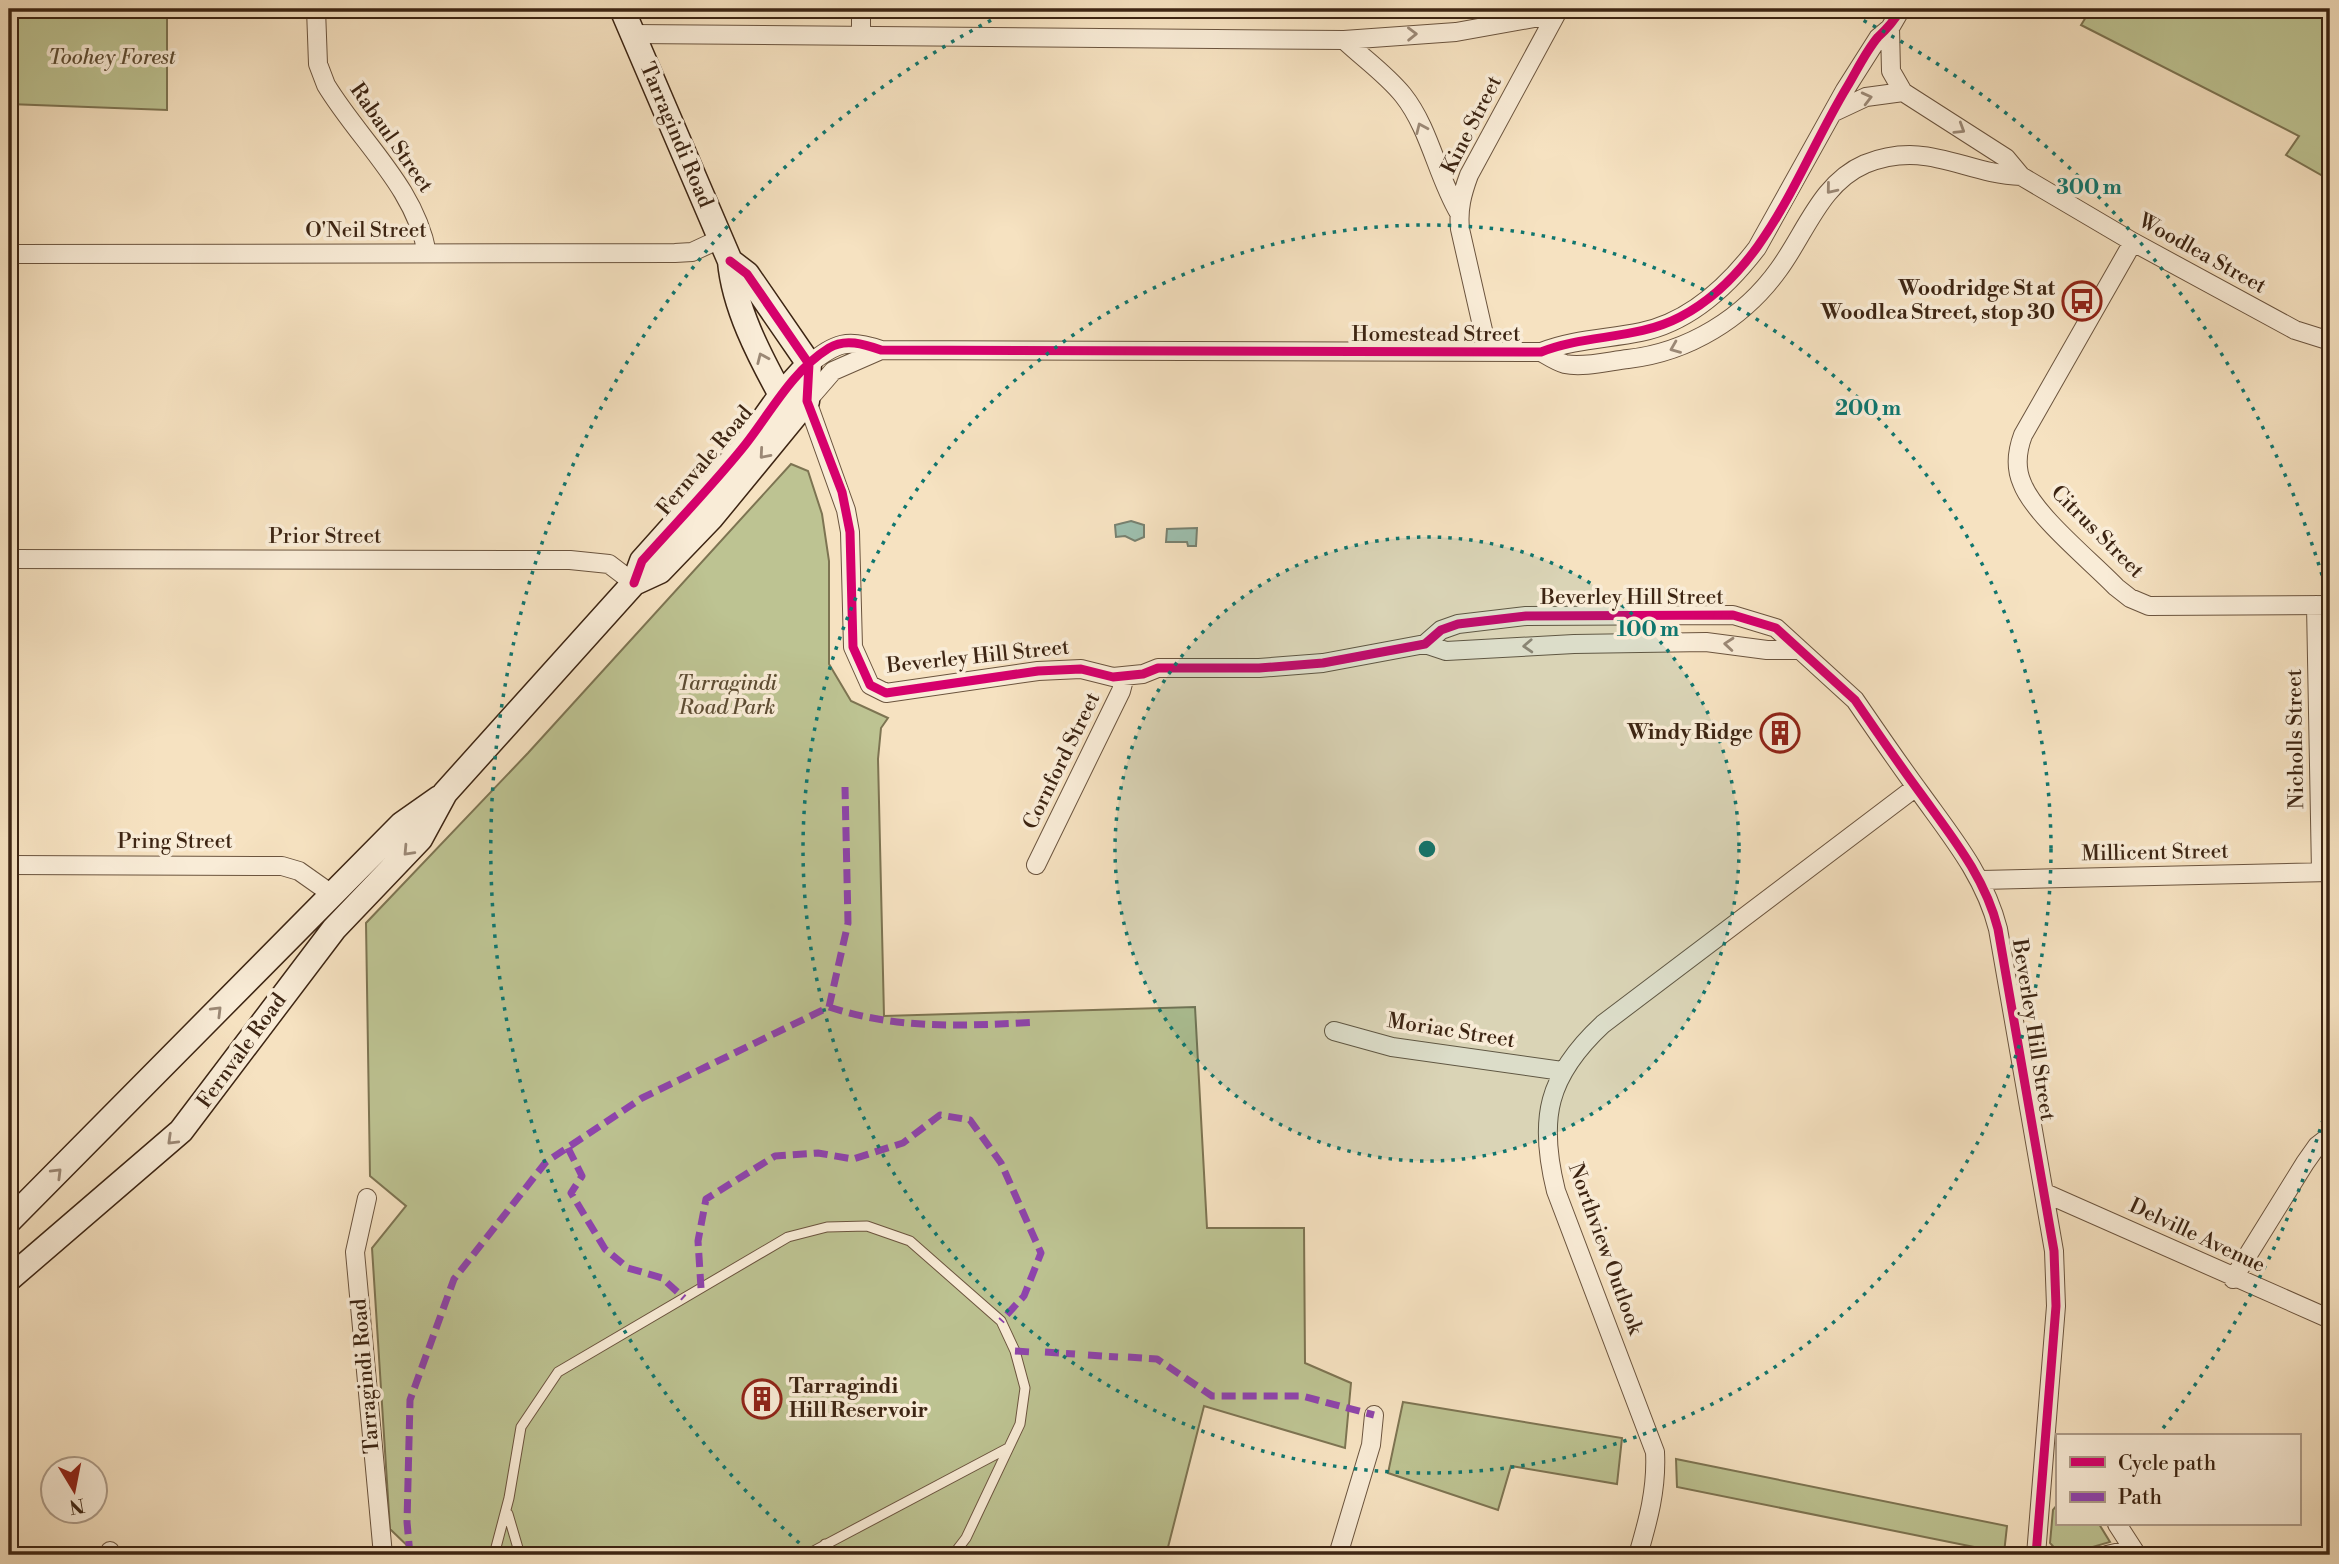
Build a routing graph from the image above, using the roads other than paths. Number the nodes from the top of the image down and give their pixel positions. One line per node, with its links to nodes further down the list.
1 (316, 9): 17 (street, Rabaul Street)
2 (622, 9): 7 (street, Tarragindi Road)
3 (861, 9): 8 (street)
4 (1901, 9): 6 (street, Homestead Street)
5 (1558, 11): 9 (street, one-way to 5); 14 (street, Kine Street)
6 (1890, 28): 10 (street); 11 (street, Homestead Street)
7 (632, 34): 8 (street); 16 (street, Tarragindi Road)
8 (861, 35): 9 (street)
9 (1344, 40): 14 (street, one-way to 9)
10 (1903, 92): 11 (street, one-way to 10); 13 (street, Woodlea Street, one-way to 13)
11 (1834, 112): 22 (street, Homestead Street)
12 (1889, 157): 13 (street, Woodlea Street); 22 (street, Homestead Street, one-way to 22)
13 (2021, 176): 15 (street, Woodlea Street)
14 (1459, 212): 21 (street, Kine Street)
15 (2133, 242): 19 (street, Woodlea Street); 28 (street, Citrus Street)
16 (725, 250): 17 (street, O'Neil Street); 23 (street, Tarragindi Road); 24 (street, Tarragindi Road, one-way to 16)
17 (427, 253): 18 (street, O'Neil Street)
18 (9, 254)
19 (2330, 341)
20 (880, 350): 21 (street, Homestead Street); 23 (street, Homestead Street); 25 (street, Homestead Street)
21 (1488, 352): 22 (street, Homestead Street)
22 (1541, 352)
23 (809, 364): 24 (street, Fernvale Road); 25 (street)
24 (781, 395): 25 (street); 27 (street, Fernvale Road)
25 (807, 401): 27 (street, Fernvale Road, one-way to 27); 31 (street, Beverley Hill Street)
26 (9, 559): 27 (street, Prior Street)
27 (634, 583): 33 (street, Fernvale Road)
28 (2323, 605): 36 (street, Nicholls Street)
29 (1424, 644): 30 (street, Beverley Hill Street, one-way to 29); 30 (street, Beverley Hill Street); 31 (street, Beverley Hill Street)
30 (1797, 650): 32 (street, Beverley Hill Street)
31 (1125, 676): 35 (street, Cornford Street)
32 (1916, 787): 37 (street, Beverley Hill Street); 40 (street, Northview Outlook)
33 (445, 793): 38 (street, Fernvale Road); 45 (street, Fernvale Road, one-way to 45)
34 (9, 865): 38 (street, Pring Street)
35 (1036, 865)
36 (2326, 872): 37 (street, Millicent Street)
37 (1981, 880): 42 (street, Beverley Hill Street)
38 (333, 895): 44 (street, Fernvale Road, one-way to 38)
39 (1334, 1031): 40 (street, Moriac Street)
40 (1562, 1071): 62 (street, Northview Outlook)
41 (2330, 1136): 46 (street)
42 (2045, 1193): 46 (street, Delville Avenue); 50 (street, Beverley Hill Street)
43 (367, 1198): 55 (street, Tarragindi Road)
44 (9, 1221)
45 (9, 1279)
46 (2232, 1279): 47 (street, Delville Avenue)
47 (2330, 1320)
48 (1374, 1415): 61 (street)
49 (1009, 1447): 51 (lane); 53 (lane); 60 (lane)
50 (2050, 1476): 63 (street, Beverley Hill Street)
51 (509, 1498): 56 (lane); 57 (lane)
52 (2118, 1526): 54 (street)
53 (825, 1544): 58 (lane); 59 (lane)
54 (2135, 1552): 64 (street)
55 (383, 1555)
56 (494, 1555)
57 (520, 1555)
58 (806, 1555)
59 (832, 1555)
60 (953, 1555)
61 (1338, 1555)
62 (1638, 1555)
63 (2036, 1555)
64 (2107, 1555)

